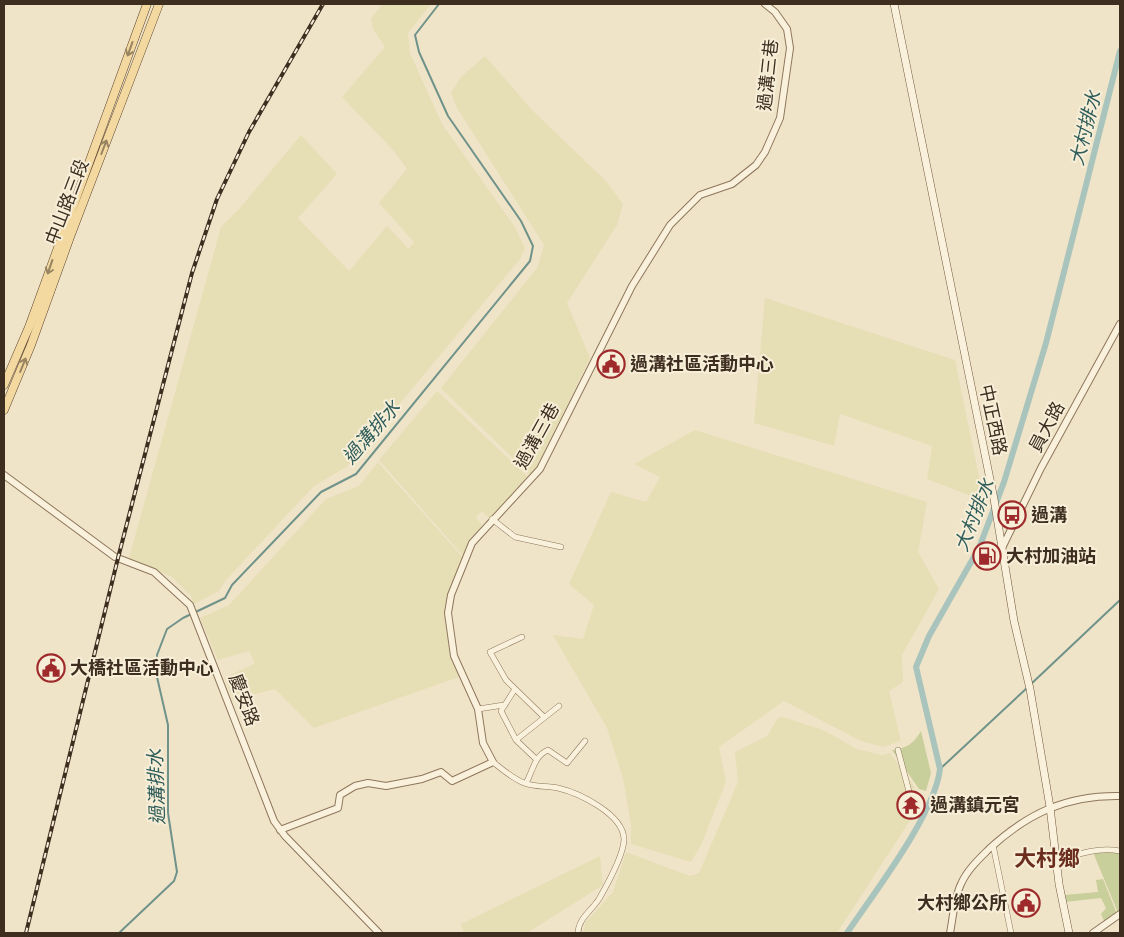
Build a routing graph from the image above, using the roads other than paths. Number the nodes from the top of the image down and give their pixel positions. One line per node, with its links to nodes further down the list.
1 (147, 4): 6 (main road, 中山路三段, one-way to 6)
2 (159, 4): 7 (main road, 中山路三段, one-way to 2)
3 (766, 4): 9 (street, 過溝三巷)
4 (894, 4): 10 (main road, 中正西路)
5 (1120, 324): 10 (street, 員大路)
6 (4, 384)
7 (4, 410)
8 (4, 475): 27 (street, 慶安路)
9 (492, 520): 11 (street); 16 (street, 過溝三巷)
10 (1003, 546): 26 (main road, 中正西路)
11 (561, 547)
12 (522, 637): 13 (street)
13 (515, 689): 14 (street); 17 (street)
14 (504, 705): 16 (street); 18 (street)
15 (559, 706): 17 (street)
16 (478, 709): 22 (street, 過溝三巷)
17 (544, 717): 18 (street)
18 (516, 740): 21 (street)
19 (585, 740): 21 (street)
20 (898, 750): 25 (street)
21 (536, 759): 23 (street)
22 (493, 762): 23 (street, 過溝三巷); 27 (street)
23 (526, 783): 33 (street, 過溝三巷)
24 (1120, 796): 26 (street)
25 (911, 798)
26 (1050, 807): 28 (street); 30 (main road, 中正西路)
27 (280, 830): 32 (street, 慶安路)
28 (993, 845): 34 (street); 35 (street)
29 (1120, 851): 30 (street)
30 (1056, 861): 36 (main road, 中正西路)
31 (1120, 914): 37 (street)
32 (378, 933)
33 (578, 933)
34 (950, 933)
35 (1011, 933)
36 (1069, 933)
37 (1093, 933)

